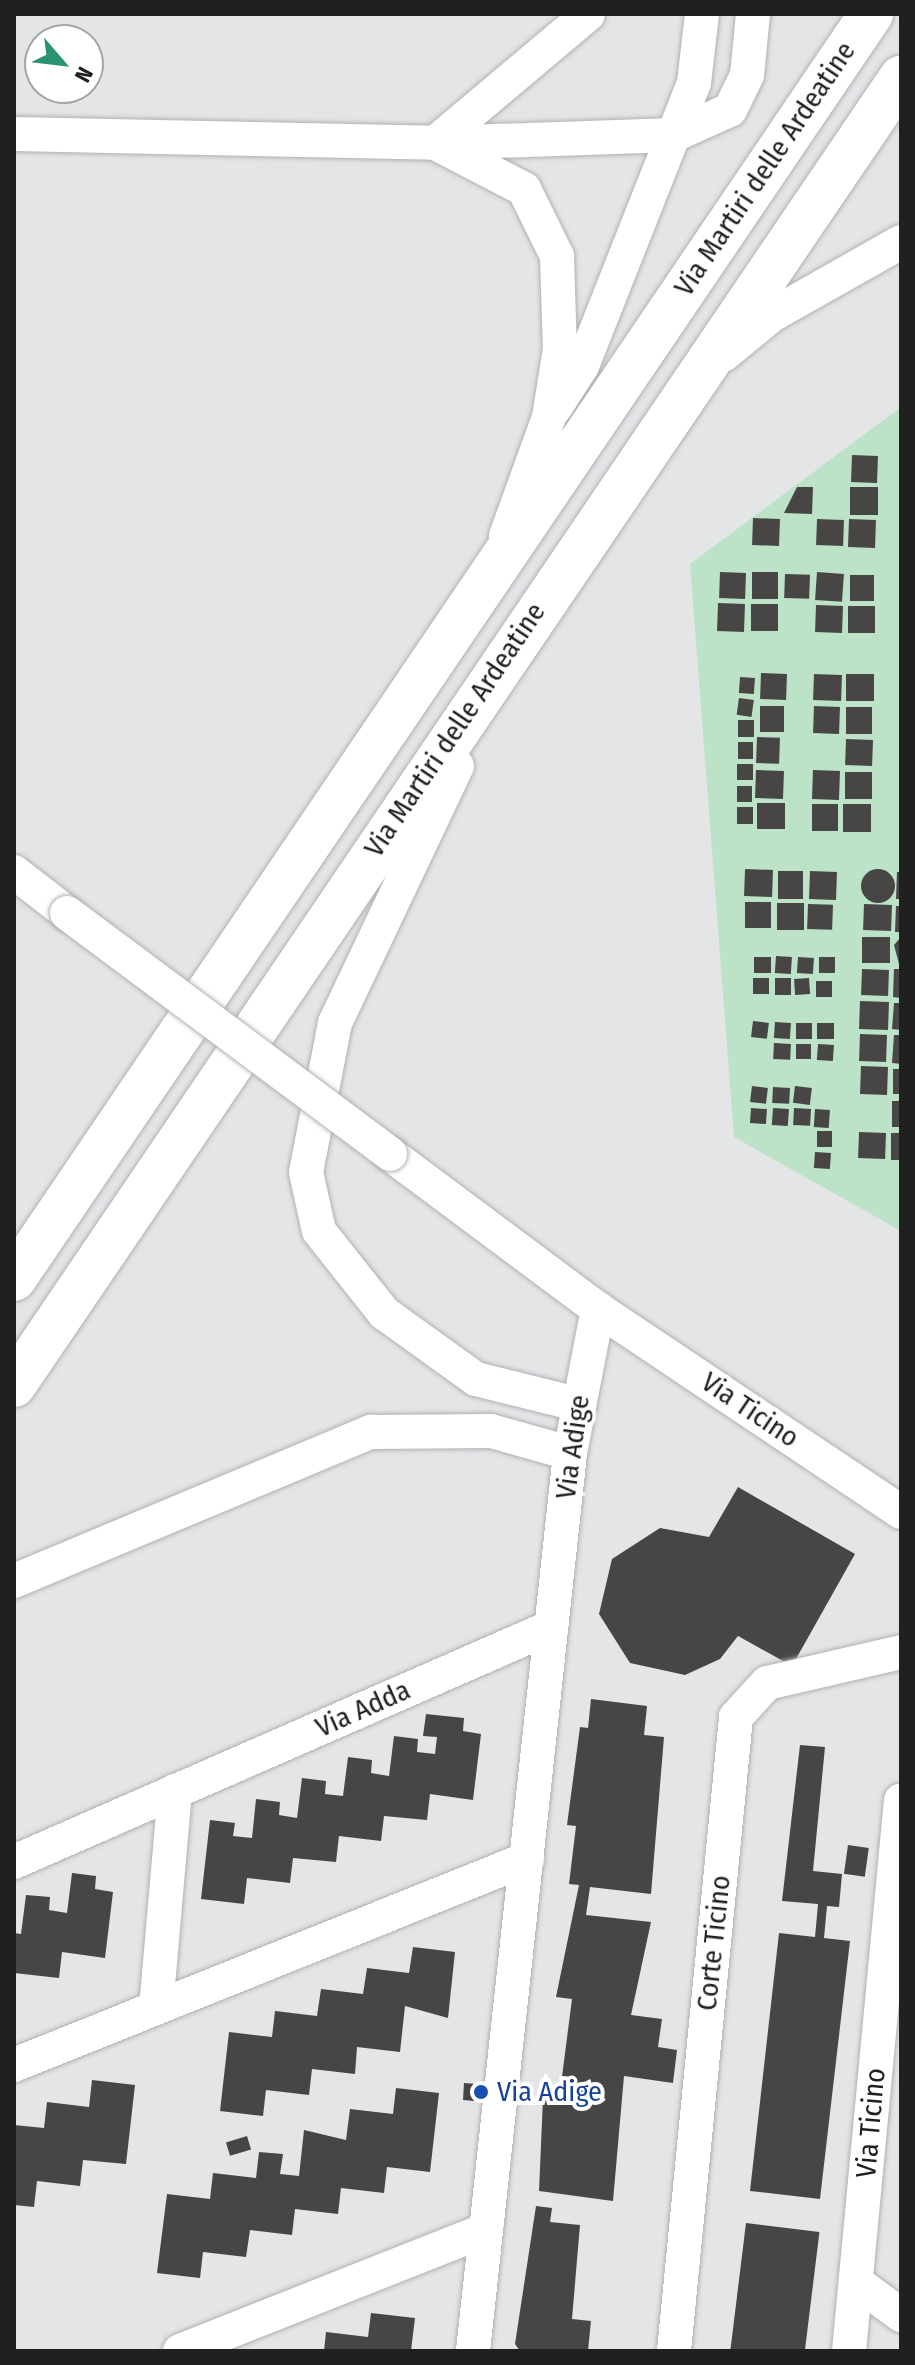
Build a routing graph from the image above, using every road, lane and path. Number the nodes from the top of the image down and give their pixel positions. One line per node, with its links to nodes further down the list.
1 (588, 14): 8 (street)
2 (702, 14): 7 (street)
3 (753, 14): 7 (street)
4 (871, 14): 12 (street, Via Martiri delle Ardeatine)
5 (901, 78): 10 (street, Via Martiri delle Ardeatine)
6 (14, 134): 8 (street)
7 (674, 135): 8 (street); 11 (street)
8 (435, 143): 11 (street)
9 (901, 242): 10 (street)
10 (698, 376): 13 (street, Via Martiri delle Ardeatine)
11 (549, 417): 12 (street)
12 (500, 556): 15 (street, Via Martiri delle Ardeatine)
13 (560, 577): 17 (street, Via Martiri delle Ardeatine); 18 (street)
14 (14, 872): 16 (street, Via Ticino, bridge)
15 (14, 1279)
16 (598, 1309): 18 (street, Via Adige); 20 (street, Via Ticino)
17 (14, 1385)
18 (577, 1404): 19 (street, Via Adige)
19 (570, 1453): 21 (street); 22 (street, Via Adige)
20 (901, 1512)
21 (14, 1581)
22 (551, 1627): 24 (street, Via Adda); 26 (street, Via Adige)
23 (901, 1652): 35 (street, Corte Ticino)
24 (175, 1791): 27 (street, Via Adda); 28 (street)
25 (901, 1800): 31 (street, Via Ticino)
26 (527, 1859): 28 (street); 30 (street, Via Adige)
27 (14, 1862)
28 (156, 2008): 29 (street)
29 (14, 2065)
30 (486, 2230): 33 (street); 34 (street, Via Adige)
31 (856, 2282): 32 (street); 36 (street, Via Ticino)
32 (901, 2315)
33 (180, 2351)
34 (473, 2351)
35 (674, 2351)
36 (849, 2351)

